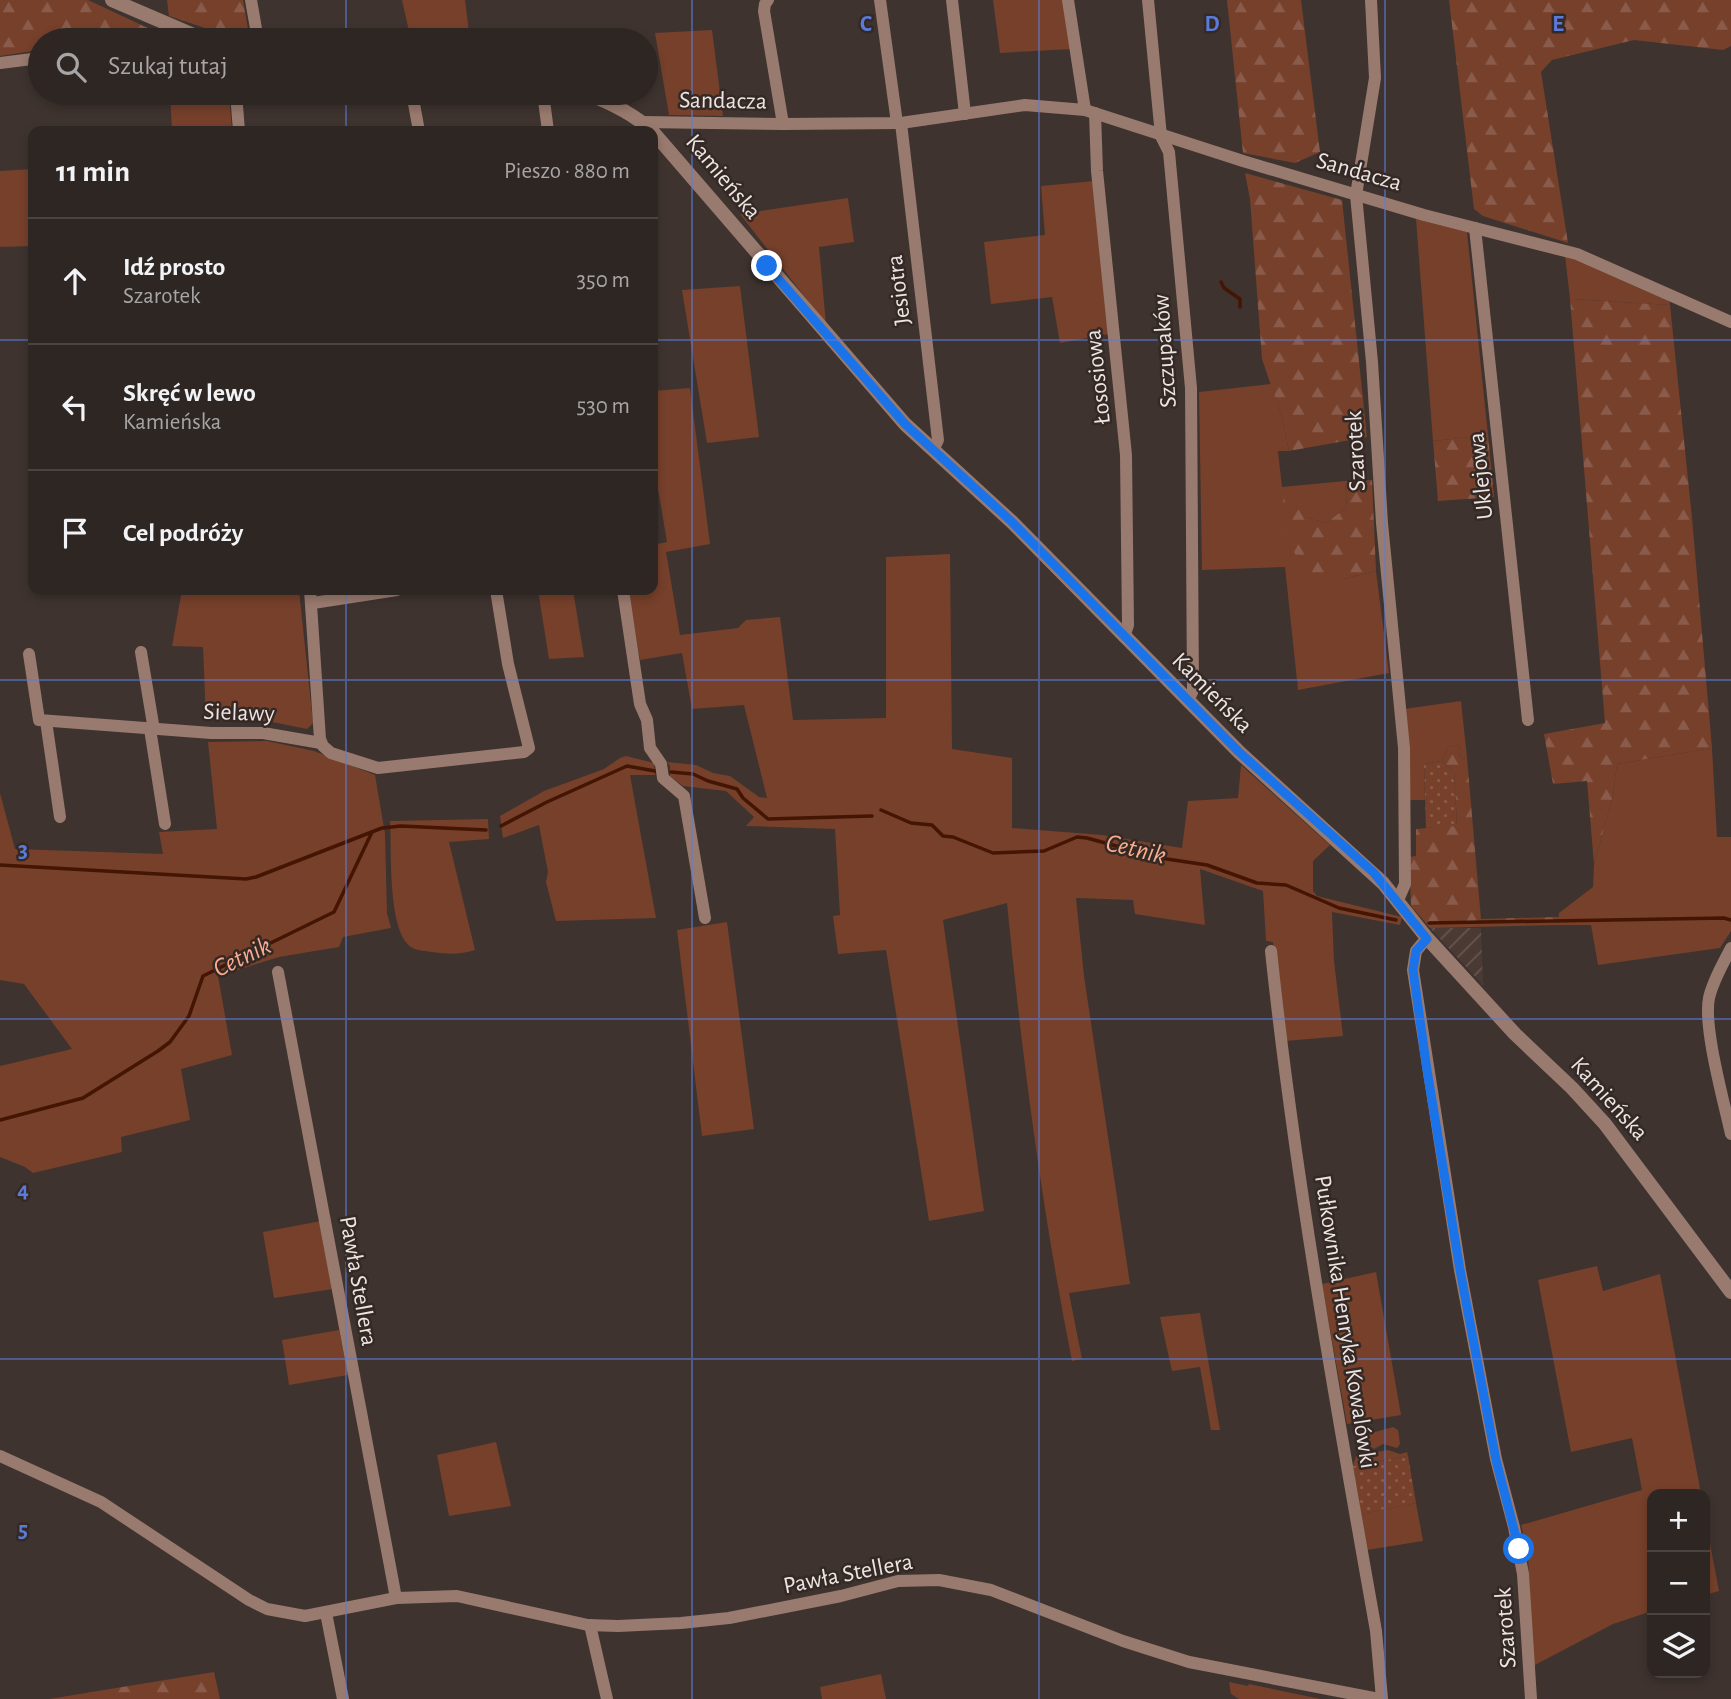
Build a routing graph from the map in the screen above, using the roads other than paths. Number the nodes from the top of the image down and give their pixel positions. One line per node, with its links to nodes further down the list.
1 (112, 0): 9 (street)
2 (251, 0): 11 (street)
3 (768, 0): 21 (street, Sandacza)
4 (880, 0): 20 (street, Jesiotra)
5 (951, 0): 19 (street)
6 (1068, 0): 18 (street, Łososiowa)
7 (1148, 0): 27 (street, Szczupaków)
8 (1371, 0): 29 (street, Szarotek)
9 (169, 26): 10 (street)
10 (174, 28)
11 (256, 28)
12 (28, 60): 13 (street)
13 (0, 63)
14 (237, 105): 22 (street)
15 (414, 105): 23 (street)
16 (545, 105): 24 (street)
17 (607, 105): 25 (street, Sandacza)
18 (1090, 112): 19 (street, Sandacza); 27 (street, Sandacza); 36 (street, Łososiowa)
19 (965, 114): 20 (street, Sandacza)
20 (899, 123): 21 (street, Sandacza); 32 (street, Jesiotra)
21 (783, 124): 26 (street, Sandacza)
22 (239, 126)
23 (418, 126)
24 (547, 126)
25 (645, 126)
26 (658, 128)
27 (1161, 136): 29 (street, Sandacza); 39 (street, Szczupaków)
28 (658, 138): 32 (street, Kamieńska)
29 (1356, 195): 30 (street, Sandacza); 46 (street, Szarotek)
30 (1475, 228): 31 (street, Sandacza); 40 (street, Uklejowa)
31 (1731, 323)
32 (933, 450): 36 (street, Kamieńska)
33 (497, 595): 43 (street, Sielawy)
34 (624, 595): 47 (street)
35 (311, 596): 43 (street)
36 (1124, 637): 39 (street, Kamieńska)
37 (141, 652): 42 (street)
38 (29, 654): 41 (street)
39 (1188, 701): 46 (street, Kamieńska)
40 (1528, 720)
41 (46, 721): 42 (street, Sielawy); 44 (street)
42 (152, 729): 43 (street, Sielawy); 45 (street)
43 (321, 743)
44 (60, 817)
45 (165, 824)
46 (1398, 900): 48 (street, Kamieńska)
47 (705, 918)
48 (1427, 939): 53 (street, Kamieńska); 61 (street, Szarotek)
49 (1731, 948): 52 (street)
50 (1271, 951): 60 (street, Pułkownika Henryka Kowalówki)
51 (278, 972): 55 (street, Pawła Stellera)
52 (1731, 1134)
53 (1731, 1292)
54 (0, 1455): 56 (street, Pawła Stellera)
55 (396, 1598): 56 (street, Pawła Stellera); 57 (street, Pawła Stellera)
56 (326, 1613): 58 (street)
57 (590, 1625): 59 (street); 60 (street, Pawła Stellera)
58 (343, 1699)
59 (607, 1699)
60 (1380, 1699)
61 (1531, 1699)

